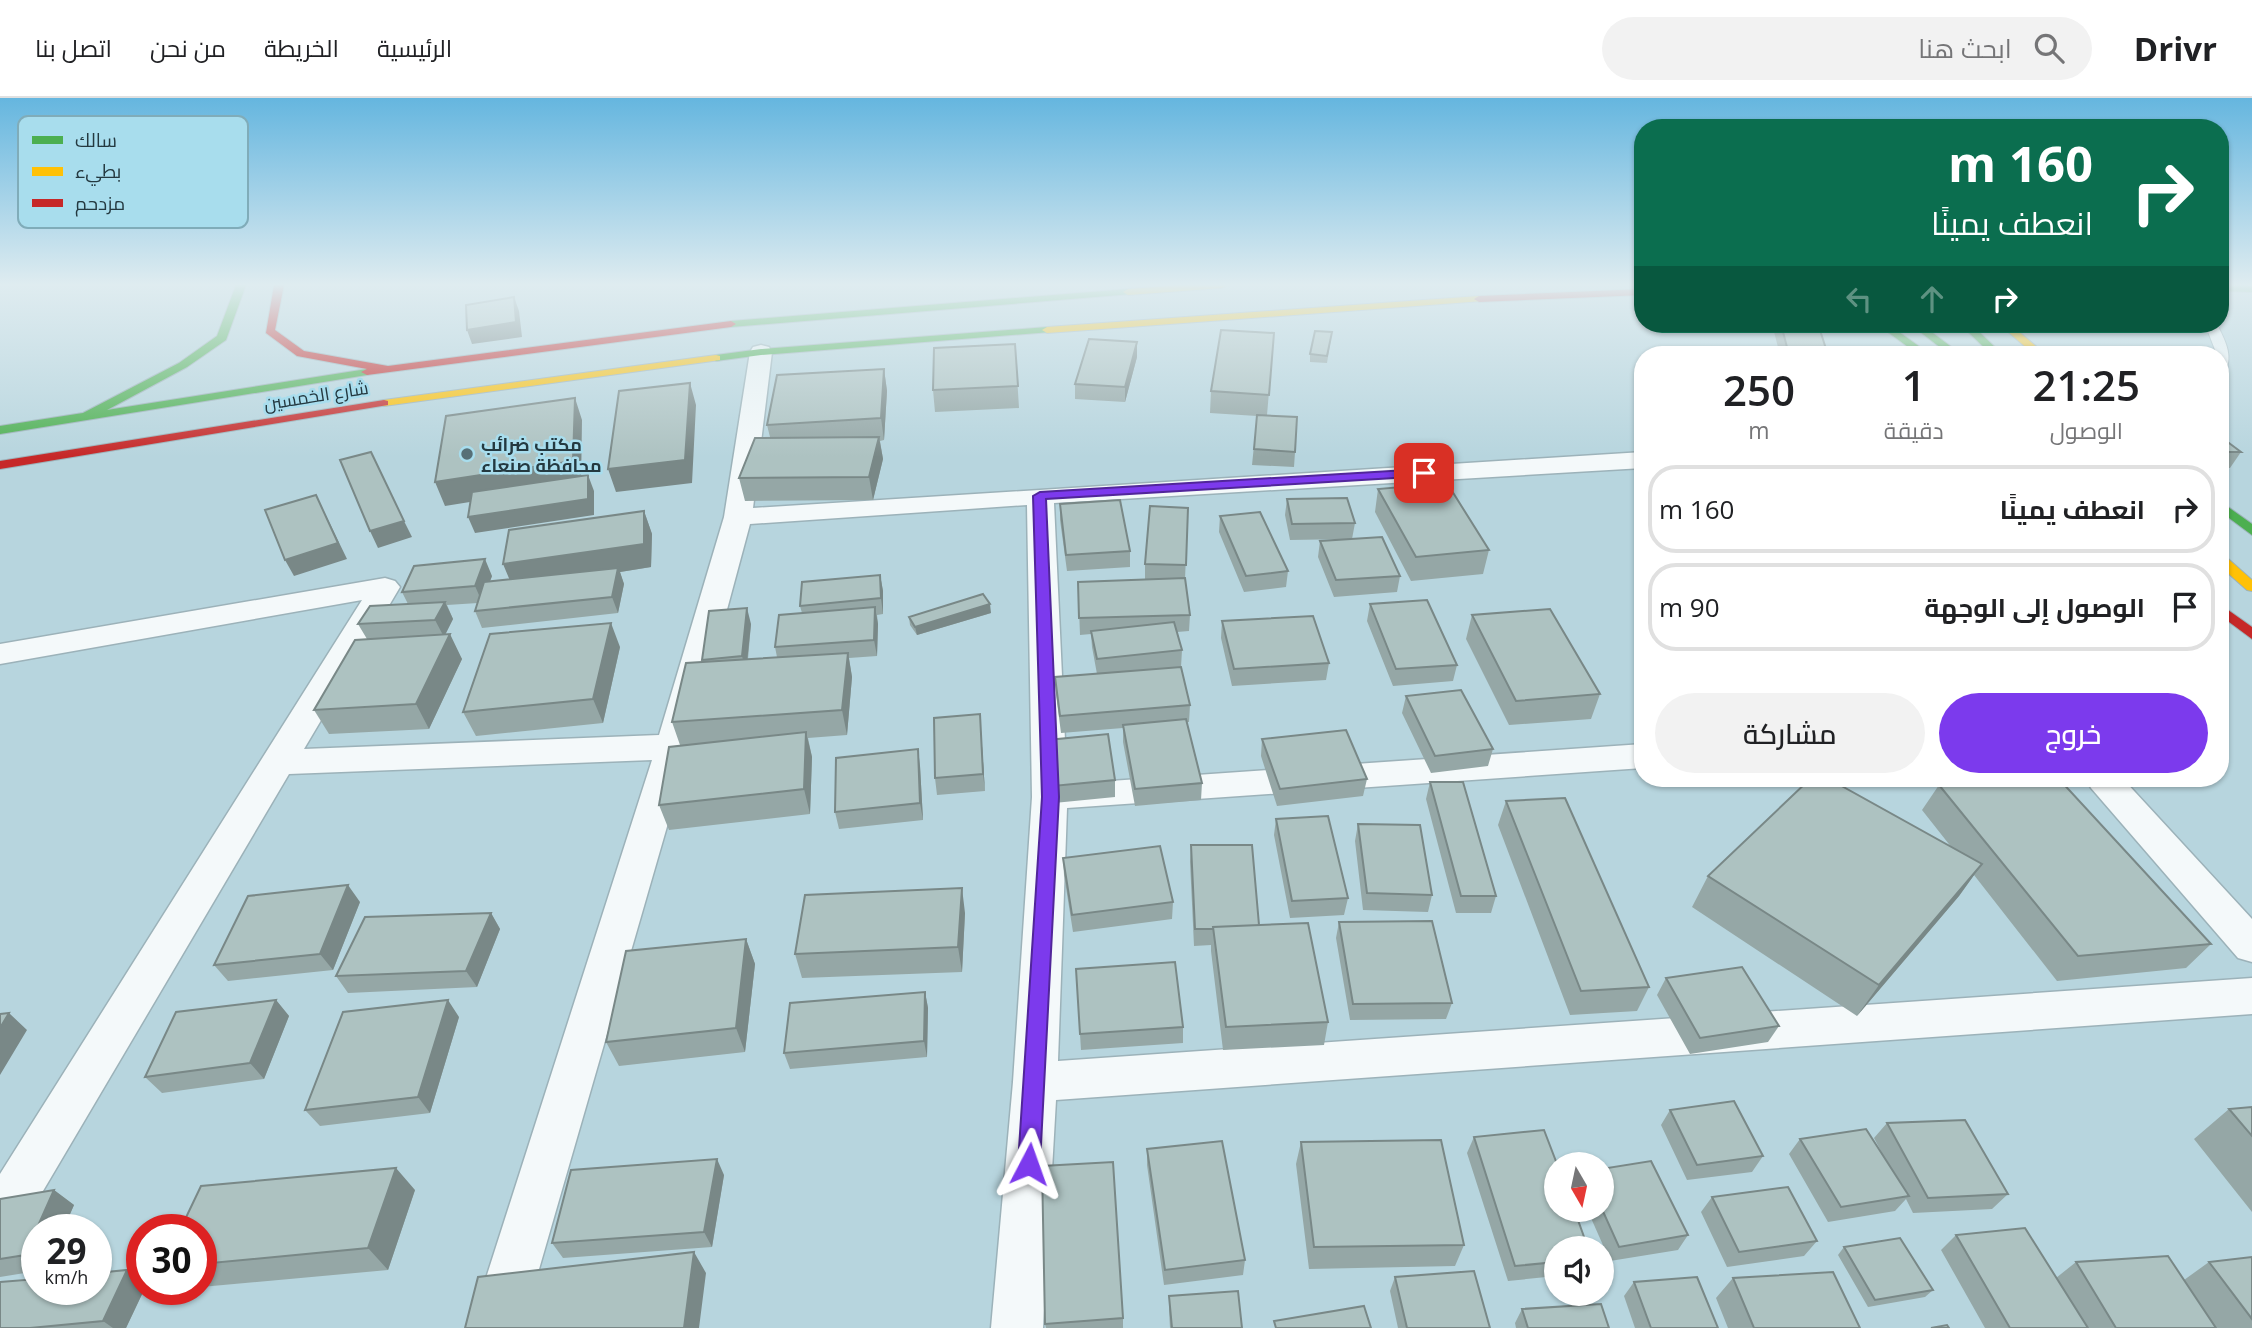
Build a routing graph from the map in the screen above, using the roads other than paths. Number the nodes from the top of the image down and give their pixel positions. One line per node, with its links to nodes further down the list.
1 (225, 342): 7 (main road)
2 (285, 342): 6 (main road)
3 (591, 342): 6 (main road, شارع الخمسين)
4 (884, 342): 5 (main road, شارع الخمسين)
5 (761, 352): 10 (main road, شارع الخمسين); 13 (street)
6 (387, 369): 7 (main road, شارع الخمسين)
7 (88, 415): 8 (main road, شارع الخمسين)
8 (0, 430)
9 (1634, 461): 11 (street)
10 (0, 466)
11 (1040, 496): 13 (street); 25 (street)
12 (2229, 512): 14 (main road)
13 (738, 517): 21 (street)
14 (2252, 531)
15 (2229, 567): 16 (main road)
16 (2252, 587)
17 (2229, 615): 18 (main road)
18 (2252, 634)
19 (15, 652): 20 (street); 23 (street)
20 (0, 681)
21 (673, 747): 23 (street); 30 (street)
22 (1634, 758): 25 (street)
23 (278, 762): 29 (street)
24 (2110, 787): 26 (street)
25 (1050, 797): 28 (street)
26 (2252, 946)
27 (2252, 996): 28 (street)
28 (1035, 1082): 31 (street)
29 (0, 1218)
30 (496, 1328)
31 (1017, 1328)

